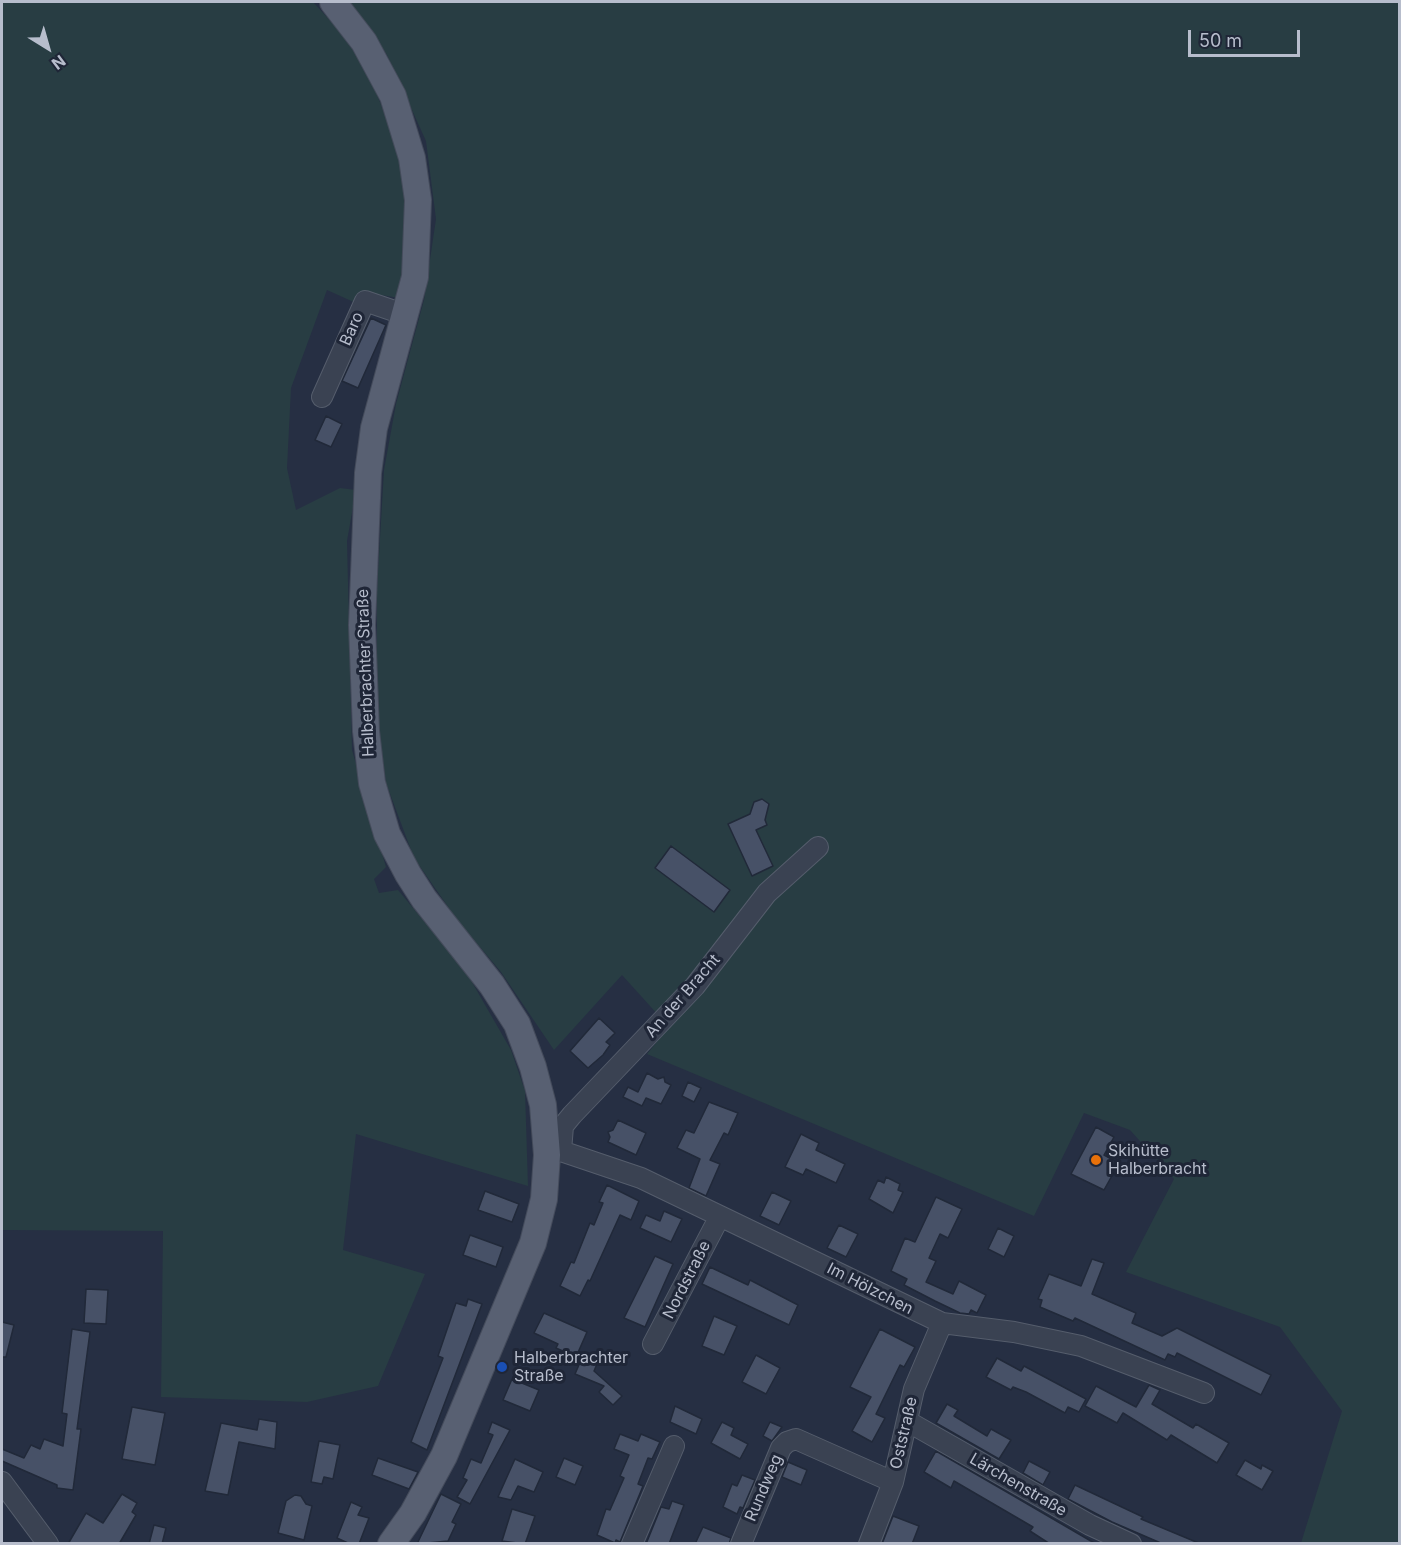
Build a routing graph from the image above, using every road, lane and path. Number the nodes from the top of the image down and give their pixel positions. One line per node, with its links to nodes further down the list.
1 (333, 2): 2 (main road, Halberbrachter Straße)
2 (406, 315): 3 (street, Baro); 5 (main road, Halberbrachter Straße)
3 (322, 396)
4 (818, 847): 5 (street, An der Bracht)
5 (554, 1153): 6 (street, Im Hölzchen); 15 (main road, Halberbrachter Straße)
6 (720, 1216): 7 (street, Im Hölzchen); 8 (street, Nordstraße)
7 (942, 1323): 9 (street, Im Hölzchen); 10 (street, Oststraße)
8 (653, 1344)
9 (1204, 1394)
10 (907, 1421): 13 (street, Oststraße); 19 (street, Lärchenstraße)
11 (674, 1446): 16 (street)
12 (2, 1482): 14 (street)
13 (893, 1482): 17 (street, Rundweg); 18 (street, Oststraße)
14 (48, 1544)
15 (391, 1544)
16 (632, 1544)
17 (741, 1544)
18 (869, 1544)
19 (1131, 1544)

